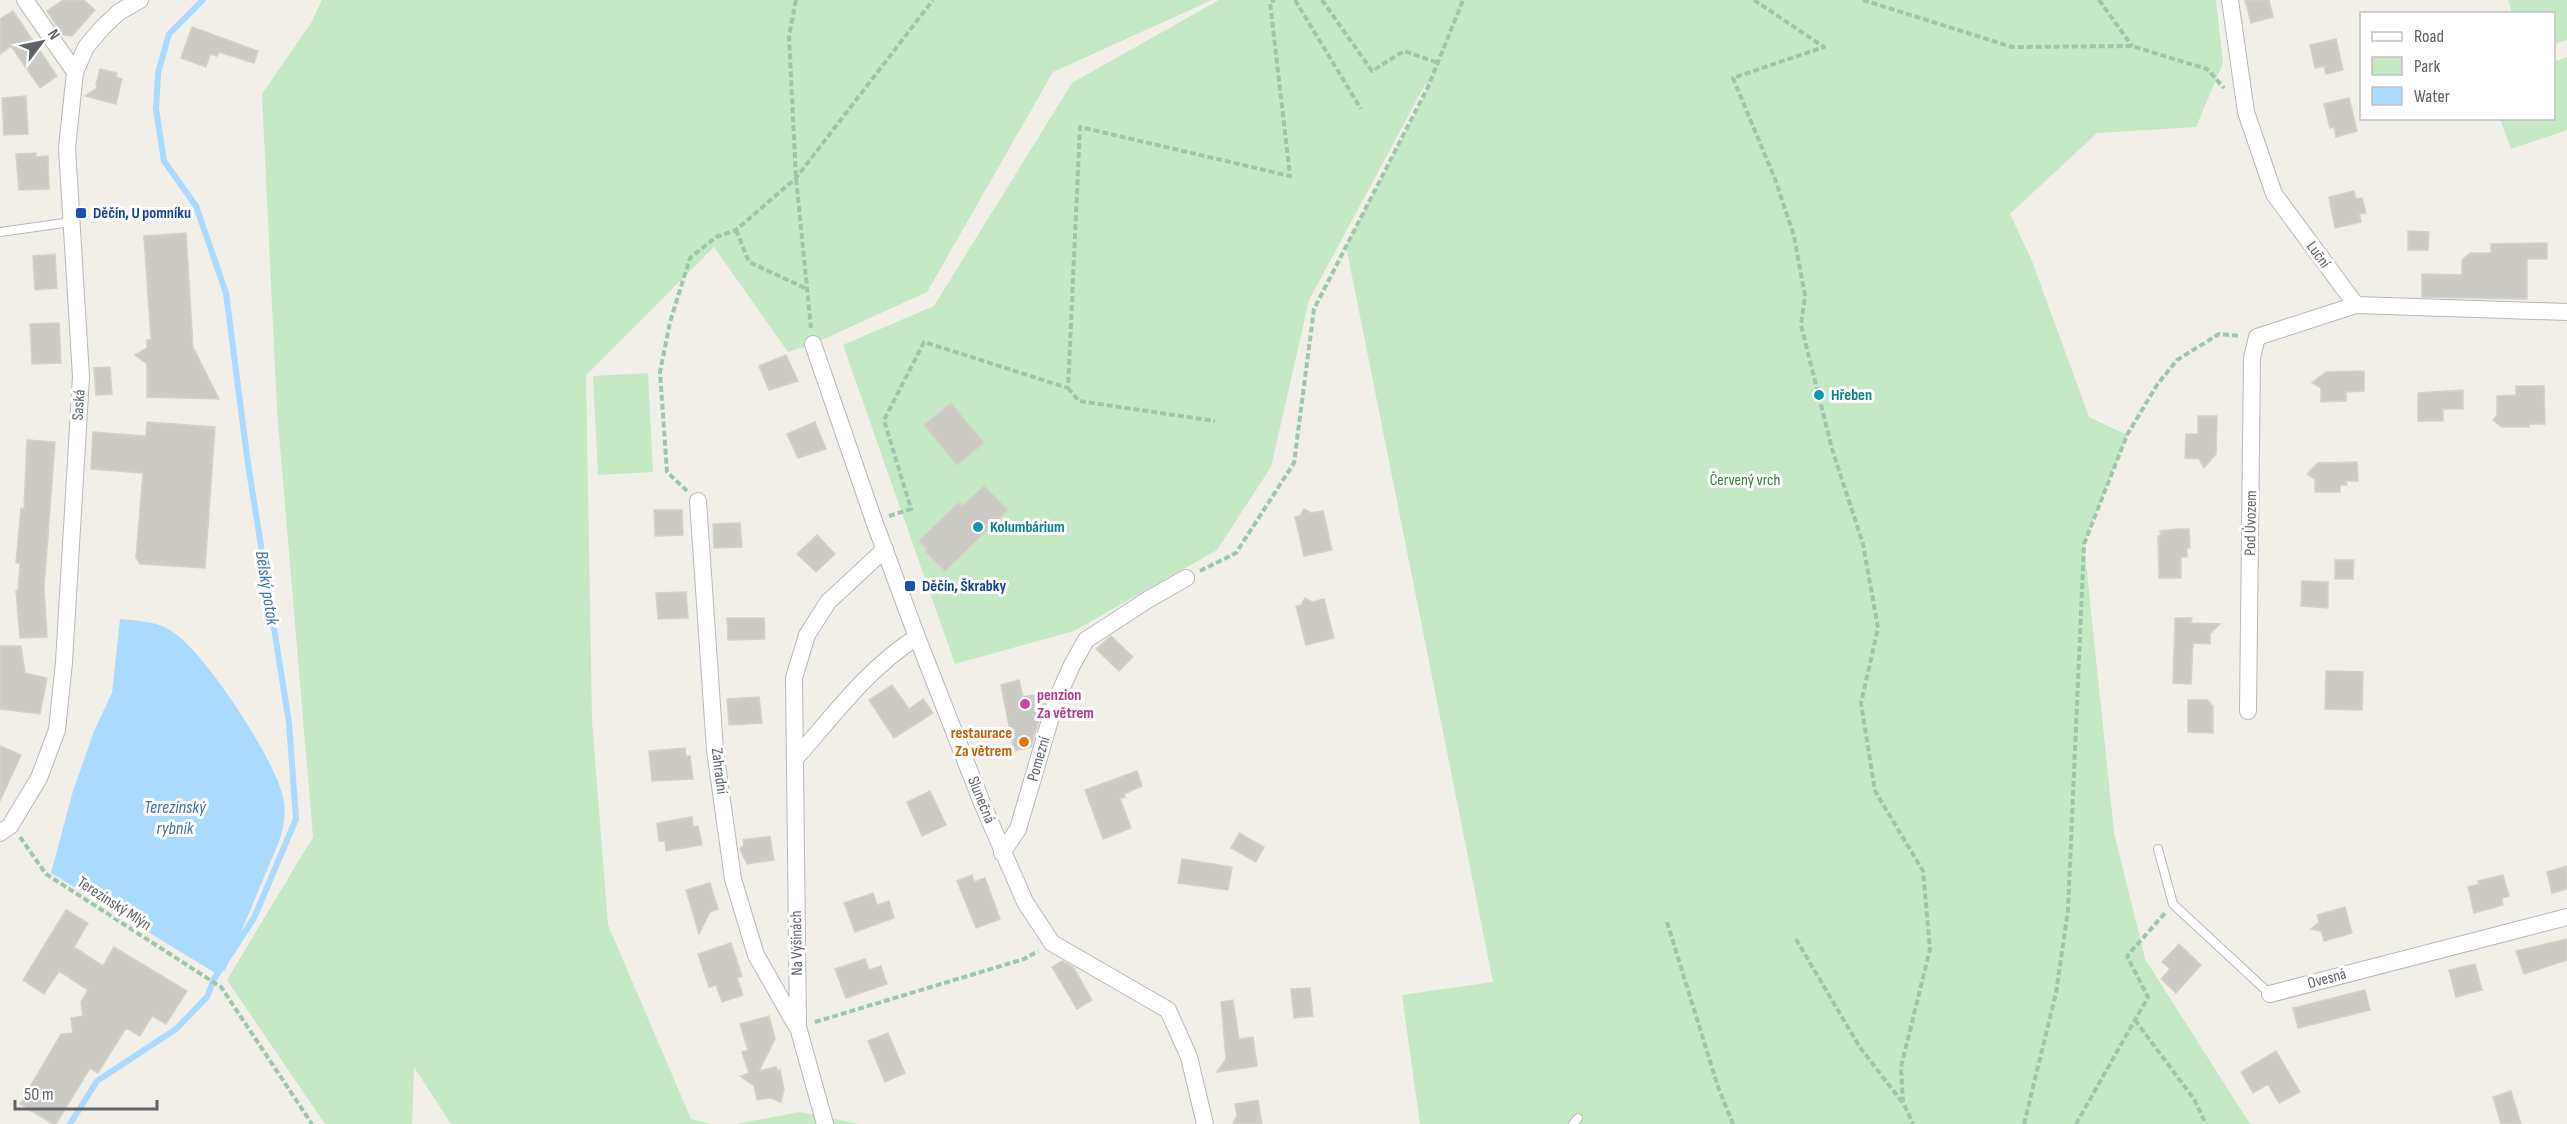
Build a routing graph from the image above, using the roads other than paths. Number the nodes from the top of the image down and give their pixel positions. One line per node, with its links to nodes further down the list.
1 (25, 0): 4 (street)
2 (140, 0): 4 (street, Saská)
3 (2230, 0): 7 (street, Luční)
4 (75, 72): 5 (street, Saská)
5 (71, 222): 6 (lane); 16 (street, Saská)
6 (0, 232)
7 (2356, 305): 8 (street); 14 (street, Pod Úvozem)
8 (2567, 312)
9 (813, 344): 11 (street, Slunečná)
10 (698, 501): 21 (street, Zahradní)
11 (885, 549): 13 (street, Slunečná); 15 (street, Na Výšinách)
12 (1186, 578): 18 (street, Pomezní)
13 (917, 636): 15 (street); 18 (street, Slunečná)
14 (2248, 711)
15 (795, 759): 21 (street, Na Výšinách)
16 (3, 826)
17 (2158, 849): 20 (lane, Ovesná)
18 (1002, 853): 23 (street, Slunečná)
19 (2567, 917): 20 (street, Ovesná)
20 (2270, 994)
21 (798, 1027): 22 (street, Na Výšinách)
22 (823, 1120)
23 (1205, 1124)

